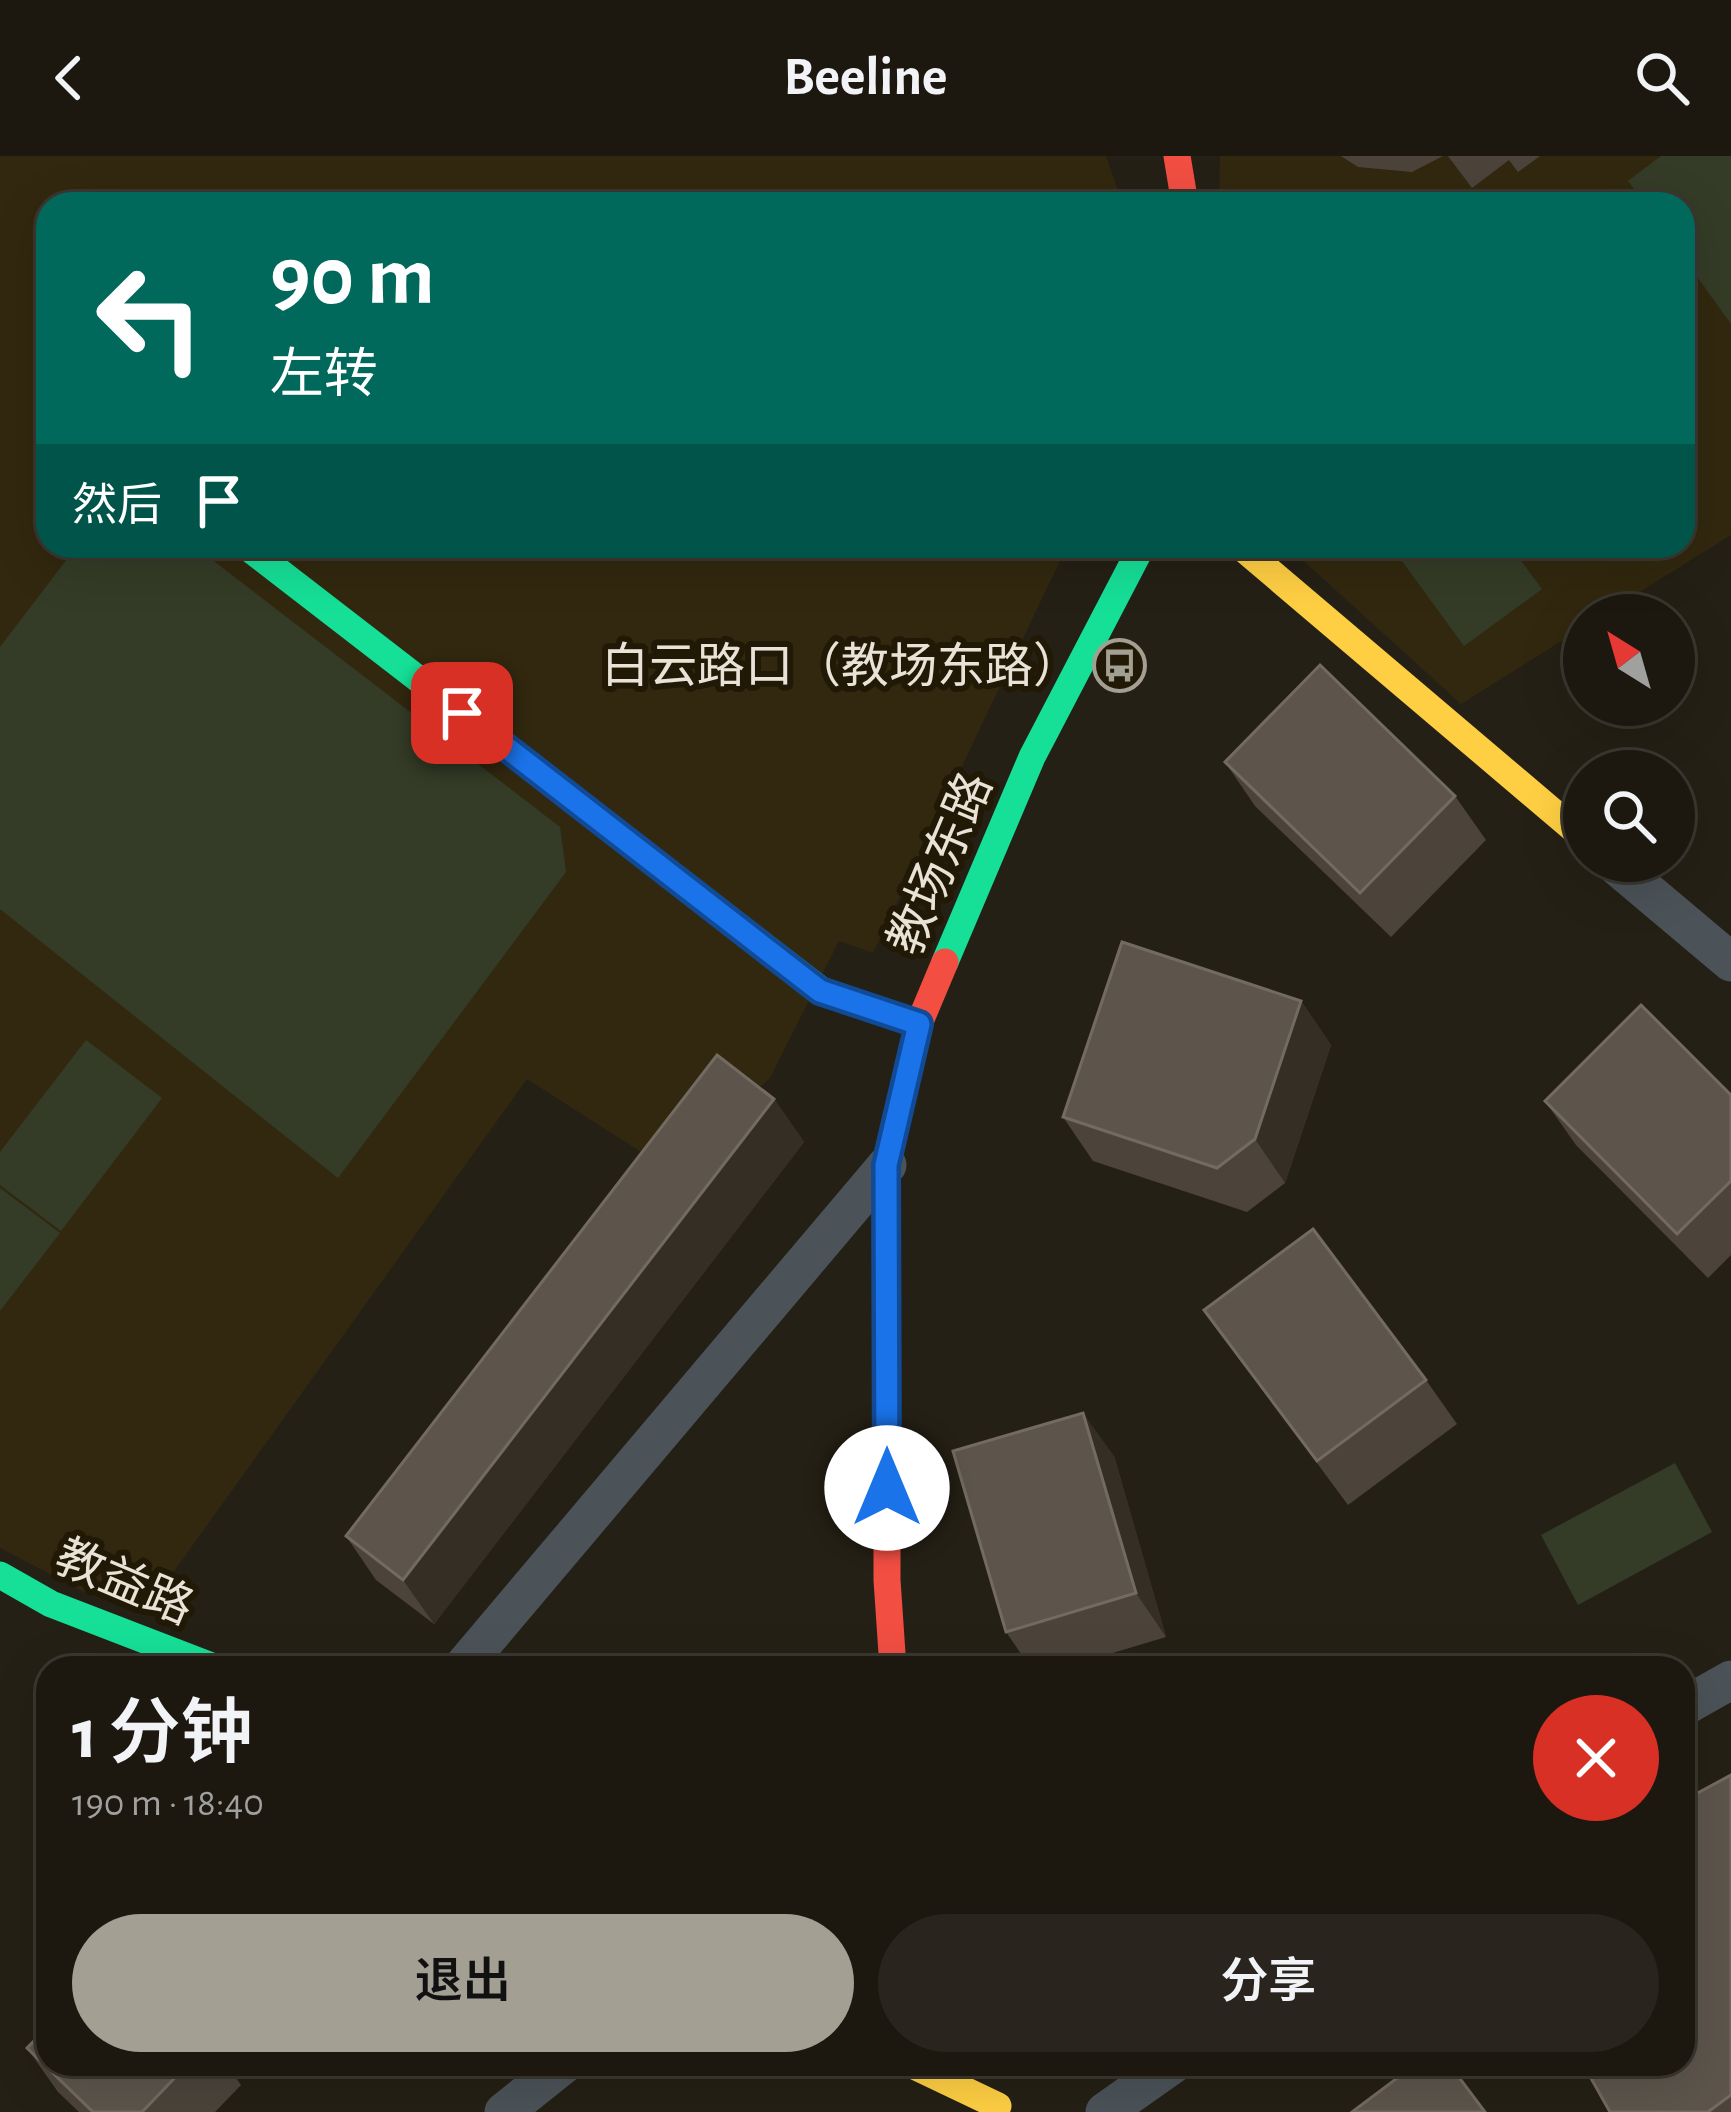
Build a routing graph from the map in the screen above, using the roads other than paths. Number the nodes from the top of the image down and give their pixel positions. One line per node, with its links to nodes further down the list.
1 (1177, 156): 2 (street)
2 (1183, 192)
3 (261, 558): 9 (street)
4 (1136, 558): 9 (street, 教场东路)
5 (1254, 558): 6 (street)
6 (1563, 820)
7 (1636, 882): 8 (street)
8 (1731, 962)
9 (919, 1024): 10 (street, 教场东路)
10 (886, 1165): 13 (street); 14 (street, 教场东路)
11 (0, 1575): 12 (street, 教益路)
12 (186, 1656)
13 (472, 1656)
14 (892, 1656)
15 (1731, 1680): 16 (street)
16 (1695, 1700)
17 (549, 2076): 22 (street)
18 (935, 2076): 21 (street)
19 (976, 2076): 21 (street)
20 (1156, 2076): 23 (street)
21 (1002, 2109)
22 (504, 2112)
23 (1105, 2112)

